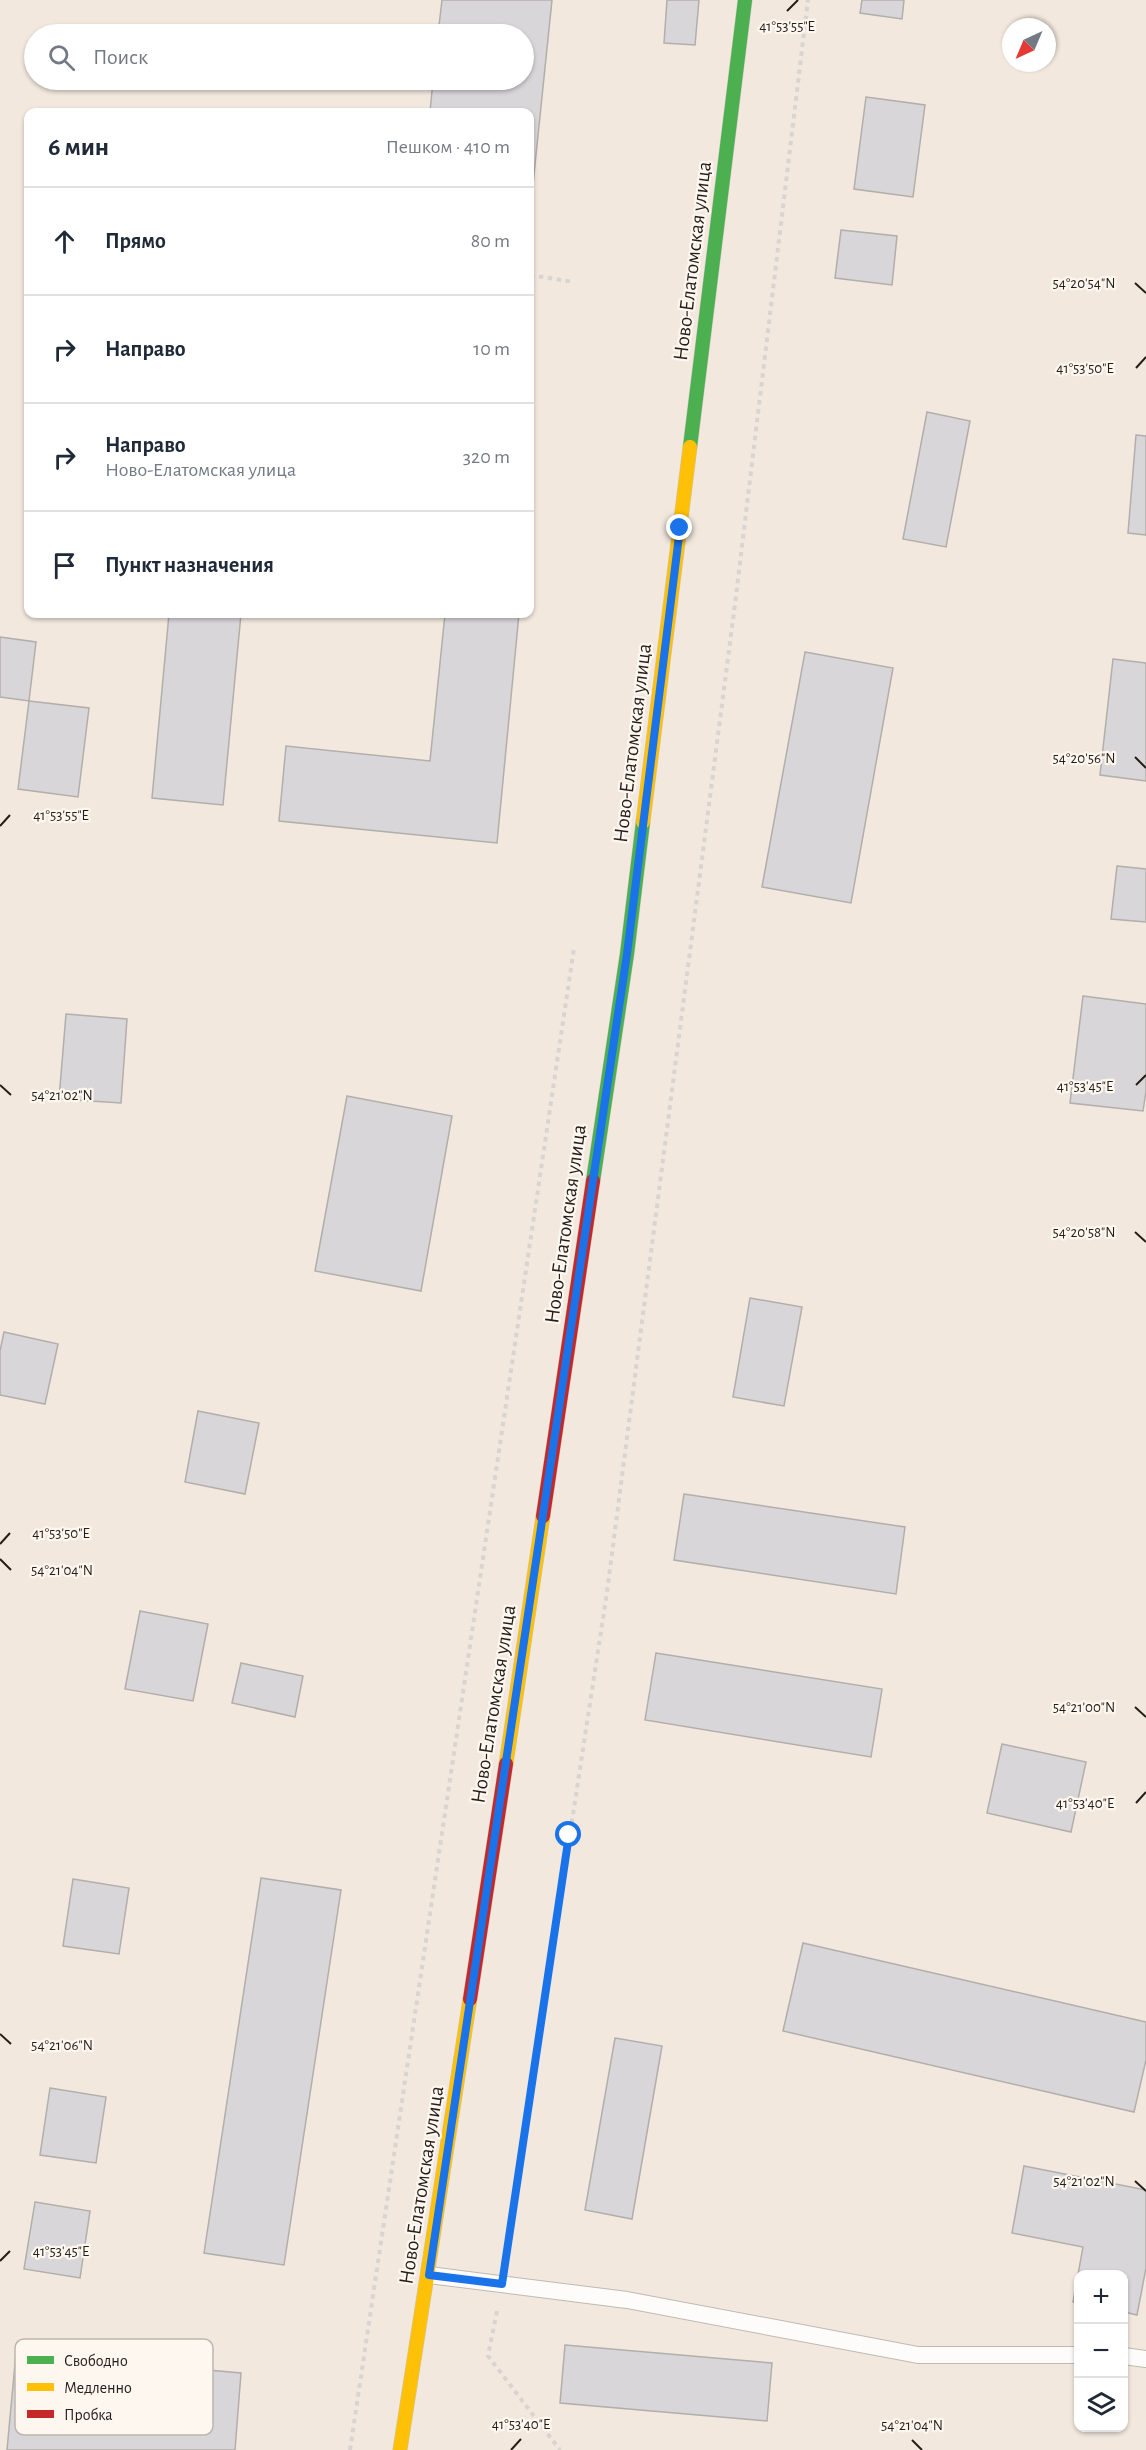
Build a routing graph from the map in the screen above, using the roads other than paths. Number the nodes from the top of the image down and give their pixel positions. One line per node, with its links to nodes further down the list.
1 (745, 0): 2 (main road, Ново-Елатомская улица)
2 (429, 2275): 3 (lane); 6 (main road, Ново-Елатомская улица)
3 (1074, 2355)
4 (1128, 2356): 5 (lane)
5 (1146, 2359)
6 (400, 2450)

